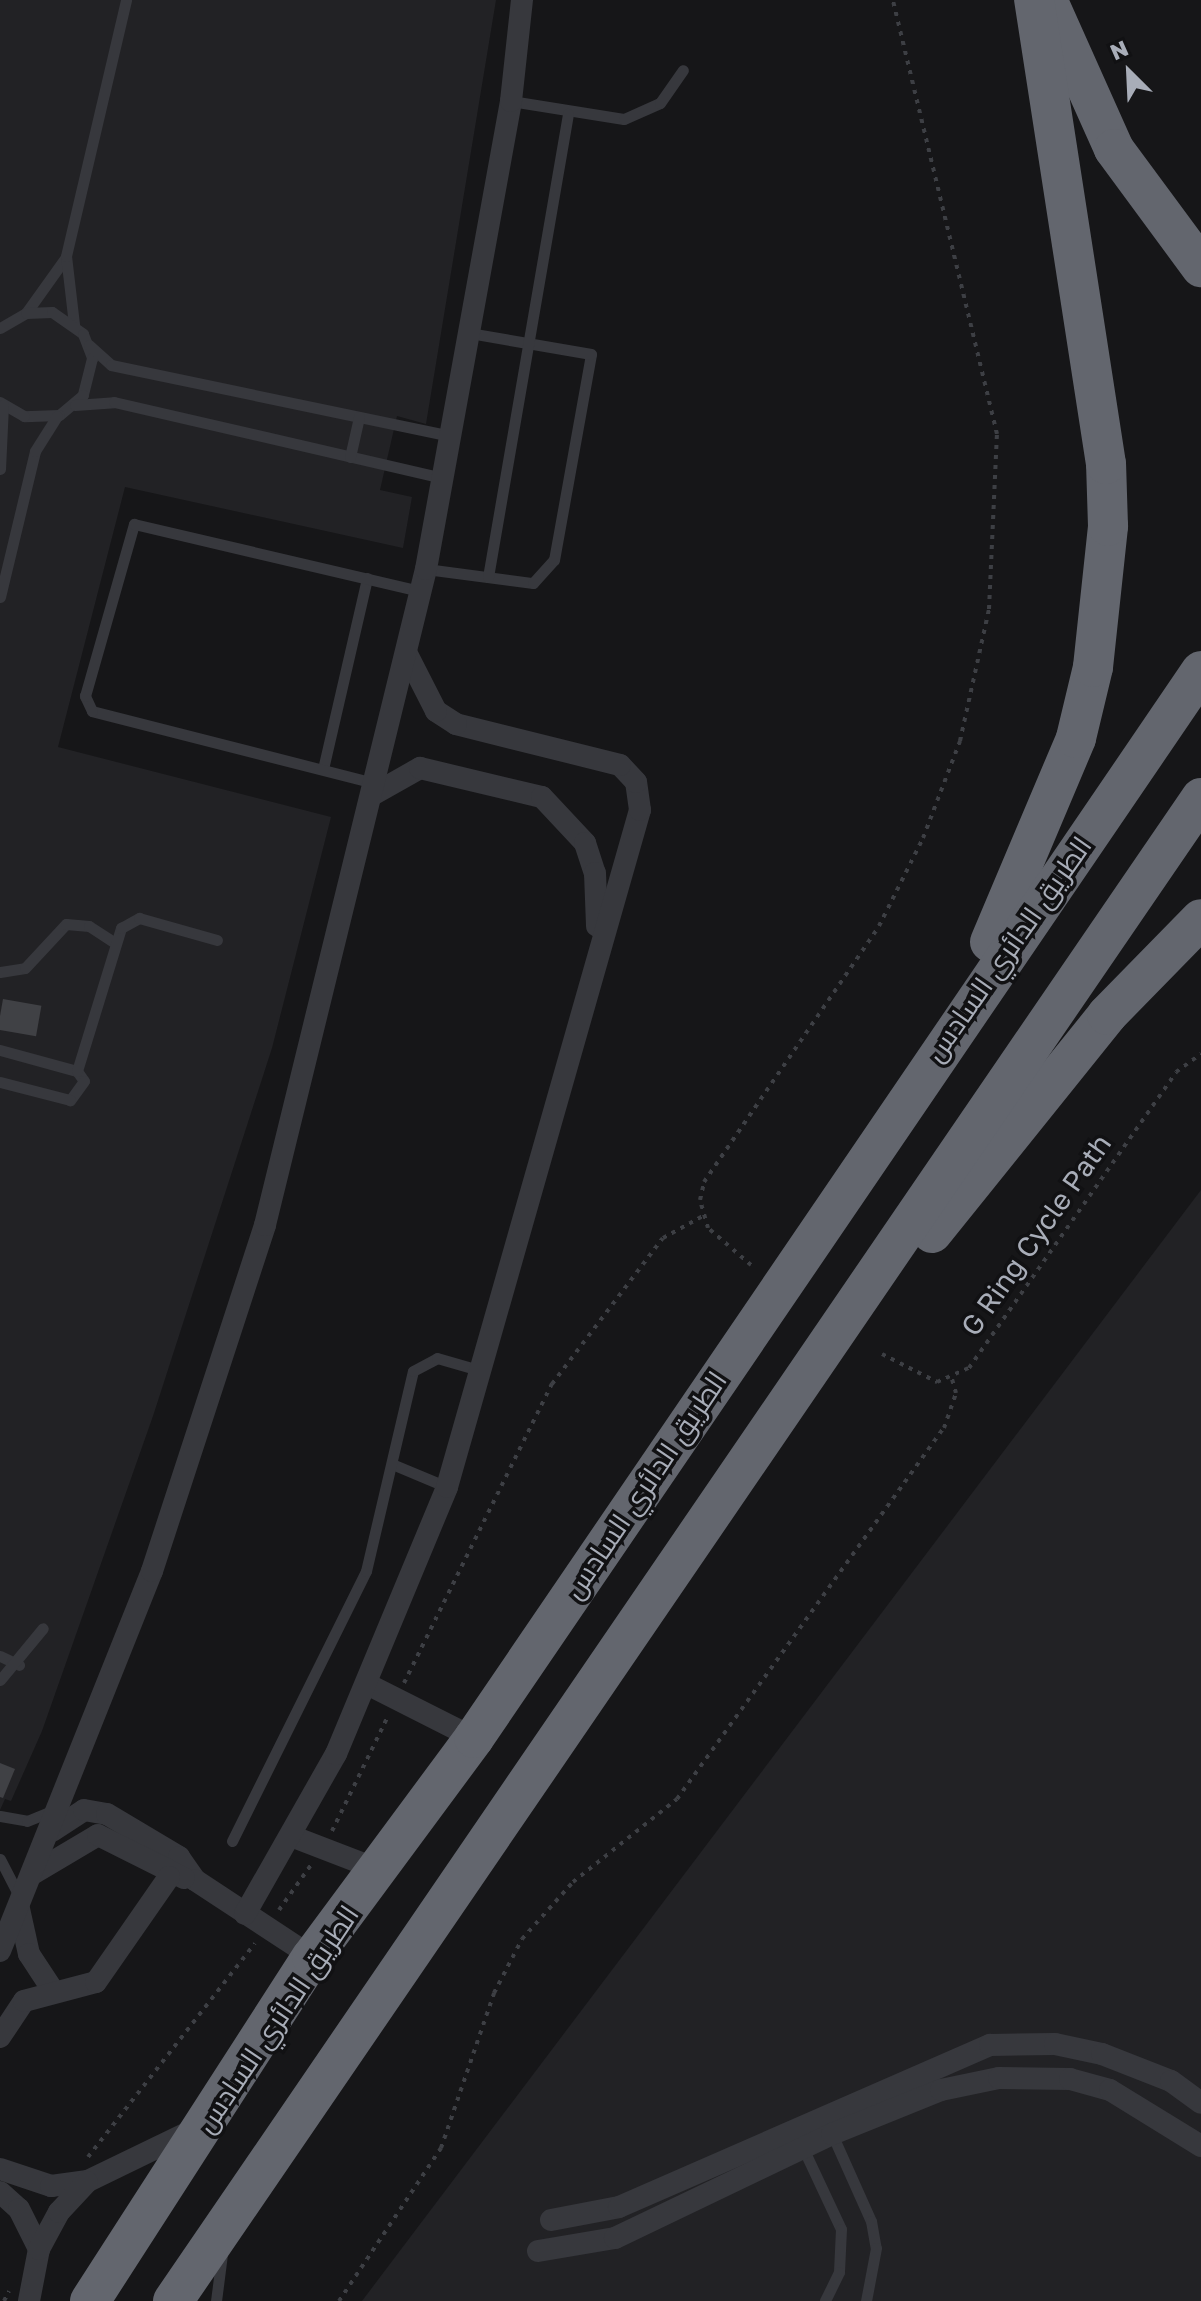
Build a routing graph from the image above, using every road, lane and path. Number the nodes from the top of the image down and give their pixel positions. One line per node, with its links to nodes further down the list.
1 (126, 0): 9 (lane)
2 (522, 0): 7 (street)
3 (893, 0): 44 (path)
4 (1034, 0): 39 (highway)
5 (1048, 0): 10 (highway)
6 (683, 70): 8 (lane)
7 (511, 101): 8 (lane); 14 (street)
8 (568, 114): 15 (lane)
9 (66, 256): 11 (lane); 12 (lane)
10 (1201, 267)
11 (26, 313): 12 (lane); 13 (lane)
12 (74, 324): 16 (lane)
13 (0, 328)
14 (469, 333): 15 (lane); 21 (street)
15 (528, 343): 25 (lane); 25 (lane)
16 (89, 345): 18 (lane); 20 (lane)
17 (2, 403): 19 (lane); 23 (lane)
18 (75, 405): 19 (lane); 22 (lane)
19 (59, 415): 28 (lane)
20 (359, 417): 21 (lane); 22 (lane)
21 (450, 436): 24 (street)
22 (350, 457): 24 (lane)
23 (0, 469)
24 (443, 478): 27 (street)
25 (488, 577): 27 (lane)
26 (367, 578): 27 (lane); 31 (lane); 31 (lane)
27 (423, 580): 29 (street)
28 (0, 597)
29 (407, 653): 32 (street); 35 (street)
30 (1201, 671): 39 (highway, الطريق الدائري السادس)
31 (323, 769): 32 (lane)
32 (375, 789): 35 (street); 57 (street)
33 (1201, 798): 48 (highway)
34 (1201, 919): 48 (highway)
35 (597, 939): 46 (street)
36 (217, 940): 37 (lane)
37 (114, 942): 38 (lane); 42 (lane)
38 (0, 972)
39 (939, 1047): 56 (highway, الطريق الدائري السادس)
40 (0, 1050): 42 (lane)
41 (1201, 1054): 47 (path, G Ring Cycle Path)
42 (77, 1071): 43 (lane)
43 (0, 1082)
44 (751, 1265)
45 (882, 1354): 47 (path)
46 (482, 1371): 49 (lane); 50 (street)
47 (952, 1379): 91 (path)
48 (774, 1425): 82 (highway)
49 (392, 1464): 50 (lane); 61 (lane)
50 (447, 1487): 55 (street)
51 (43, 1628): 53 (lane)
52 (0, 1656): 53 (lane)
53 (19, 1665): 54 (lane)
54 (0, 1680)
55 (367, 1684): 56 (street); 60 (street)
56 (474, 1738): 63 (highway, الطريق الدائري السادس)
57 (65, 1798): 58 (lane); 59 (street)
58 (0, 1816)
59 (52, 1831): 64 (street); 66 (street)
60 (291, 1836): 63 (street); 68 (street)
61 (232, 1841)
62 (0, 1859): 67 (lane)
63 (379, 1870): 70 (highway, الطريق الدائري السادس)
64 (33, 1873): 65 (street); 67 (street)
65 (169, 1877): 66 (street); 71 (street)
66 (195, 1880): 68 (street)
67 (19, 1909): 69 (street); 71 (street)
68 (245, 1914): 70 (street)
69 (0, 1951)
70 (312, 1957): 74 (highway, الطريق الدائري السادس)
71 (54, 1992): 72 (street)
72 (0, 2037)
73 (1201, 2103): 75 (street)
74 (218, 2109): 79 (street); 88 (highway, الطريق الدائري السادس)
75 (827, 2125): 76 (street); 77 (street); 93 (lane)
76 (798, 2138): 81 (street); 84 (street); 92 (lane)
77 (1201, 2146)
78 (0, 2169): 79 (street)
79 (88, 2181): 83 (street)
80 (0, 2192): 83 (street)
81 (551, 2220)
82 (226, 2223): 89 (highway); 90 (lane)
83 (39, 2249): 87 (street)
84 (538, 2251)
85 (15, 2280): 86 (path)
86 (4, 2301)
87 (29, 2301)
88 (90, 2301)
89 (173, 2301)
90 (216, 2301)
91 (339, 2301)
92 (825, 2301)
93 (866, 2301)

